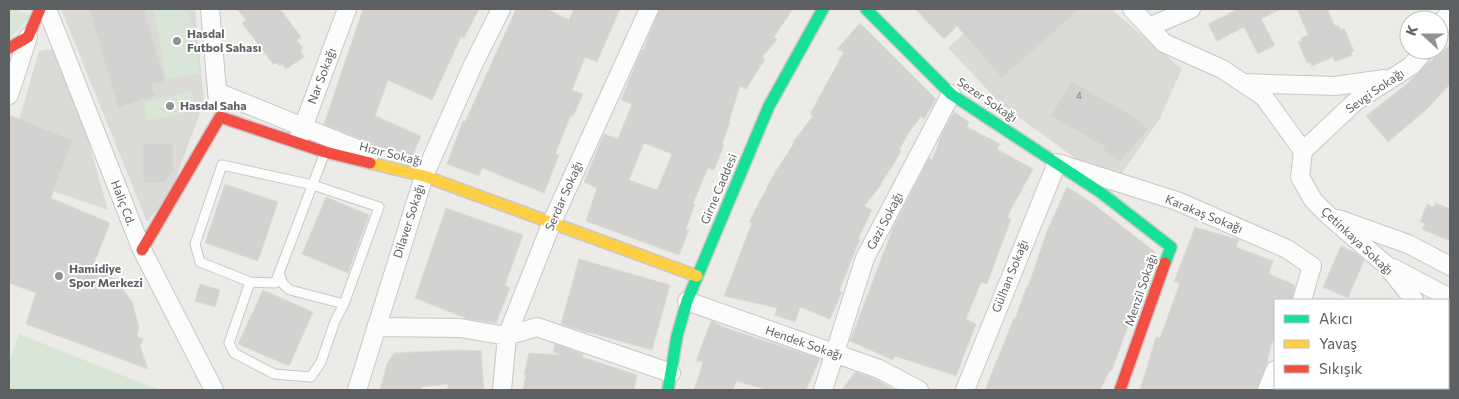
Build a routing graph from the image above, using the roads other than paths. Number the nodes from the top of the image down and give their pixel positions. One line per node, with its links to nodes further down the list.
1 (40, 9): 12 (street)
2 (48, 9): 29 (street, Haliç Cd.)
3 (210, 9): 17 (street)
4 (347, 9): 21 (street, Nar Sokağı)
5 (501, 9): 25 (street, Dilaver Sokağı)
6 (649, 9): 28 (street, Serdar Sokağı)
7 (823, 9): 33 (street, Girne Caddesi)
8 (866, 9): 19 (street, Sezer Sokağı)
9 (1132, 9): 11 (street)
10 (1191, 9): 11 (street)
11 (1149, 27): 16 (street)
12 (28, 37): 13 (street); 18 (street)
13 (9, 48)
14 (1416, 60): 15 (street, Sevgi Sokağı)
15 (1392, 78): 16 (street); 22 (street, Sevgi Sokağı)
16 (1242, 83): 22 (street)
17 (217, 92): 20 (street); 21 (street)
18 (9, 94)
19 (951, 94): 24 (street, Sezer Sokağı); 42 (street, Gazi Sokağı)
20 (220, 117): 21 (street, Hızır Sokağı); 29 (street)
21 (300, 135): 23 (street, Hızır Sokağı); 25 (street)
22 (1303, 151): 27 (street, Çetinkaya Sokağı)
23 (326, 152): 25 (street, Hızır Sokağı); 26 (lane)
24 (1057, 163): 36 (street, Karakaş Sokağı); 50 (street, Gülhan Sokağı); 51 (street, Menzil Sokağı)
25 (424, 176): 28 (street, Hızır Sokağı); 40 (street, Dilaver Sokağı)
26 (313, 185): 32 (lane); 34 (lane); 39 (lane)
27 (1328, 216): 30 (street, Çetinkaya Sokağı); 31 (street)
28 (552, 222): 33 (street, Hızır Sokağı); 41 (street, Serdar Sokağı)
29 (142, 250): 45 (street, Haliç Cd.)
30 (1386, 265): 35 (street); 37 (street, Çetinkaya Sokağı)
31 (1450, 266)
32 (278, 273): 34 (lane); 39 (lane)
33 (697, 276): 38 (street, Girne Caddesi)
34 (250, 282): 39 (lane)
35 (1450, 298)
36 (1302, 299)
37 (1413, 299)
38 (687, 302): 42 (street, Hendek Sokağı); 44 (street, Girne Caddesi)
39 (344, 304)
40 (376, 327): 41 (street); 46 (street, Dilaver Sokağı)
41 (507, 336): 44 (street); 47 (street, Serdar Sokağı)
42 (834, 353): 48 (street, Gazi Sokağı); 49 (street, Hendek Sokağı)
43 (1274, 372): 52 (street)
44 (670, 382)
45 (214, 390)
46 (356, 390)
47 (502, 390)
48 (823, 390)
49 (919, 390)
50 (965, 390)
51 (1120, 390)
52 (1267, 390)

